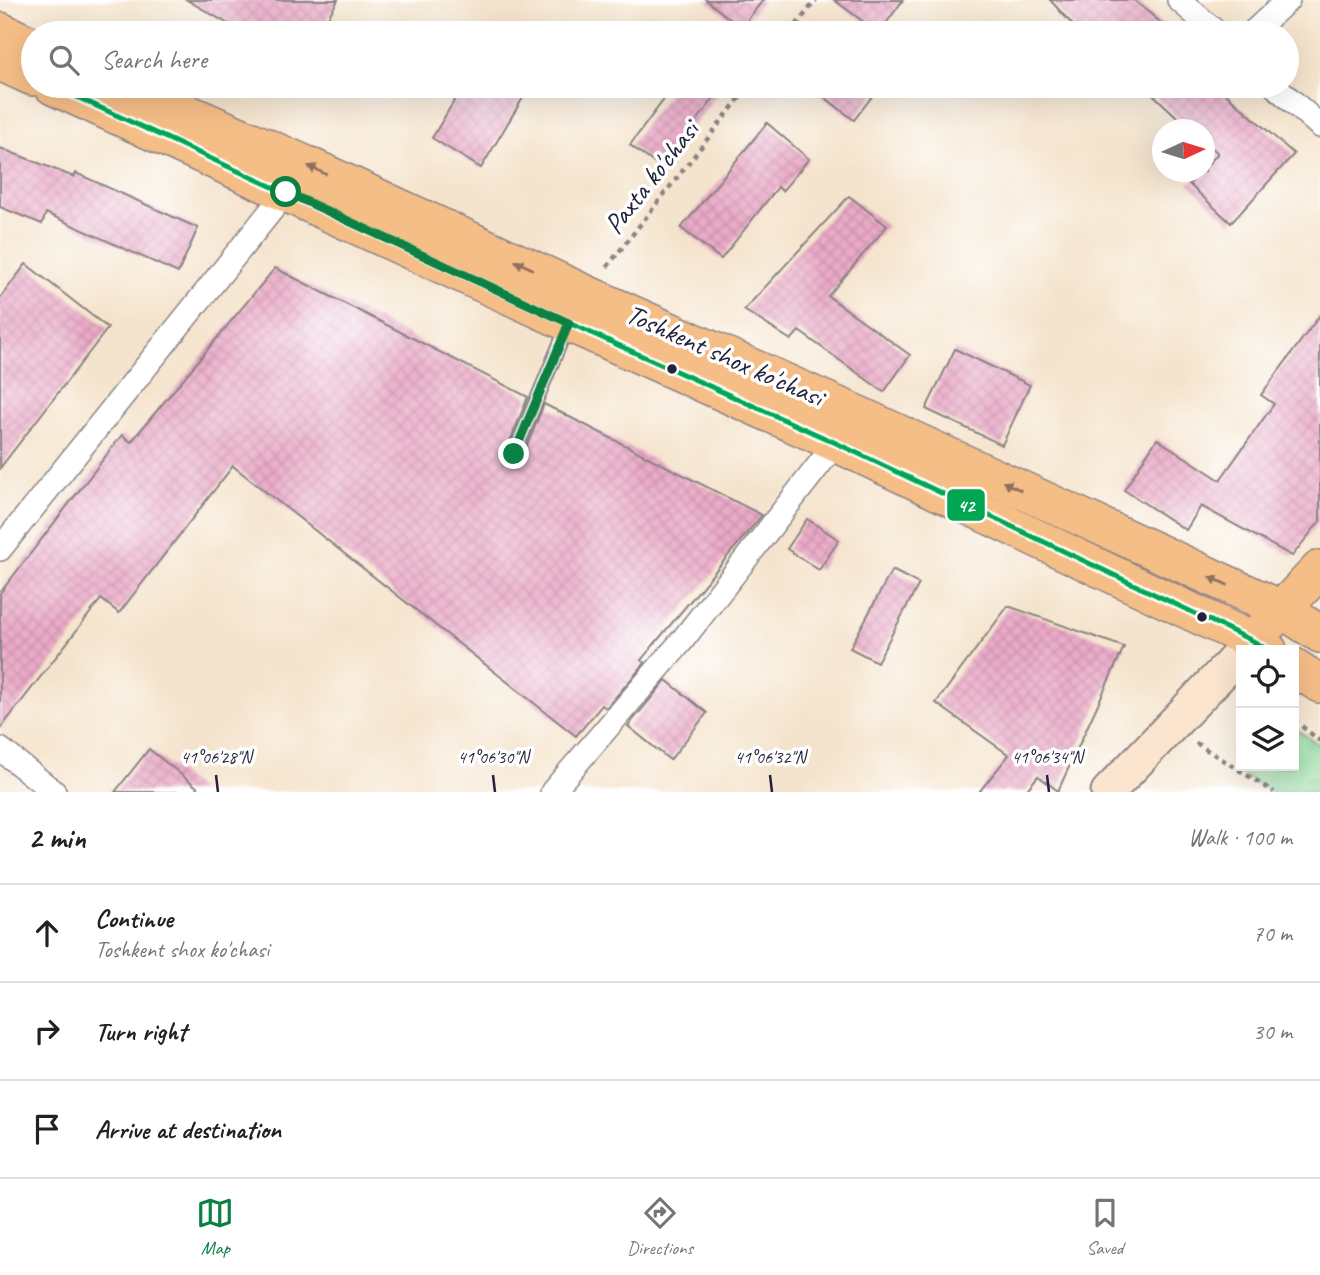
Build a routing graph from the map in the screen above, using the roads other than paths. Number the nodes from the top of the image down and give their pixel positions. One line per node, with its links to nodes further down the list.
1 (1180, 0): 3 (street)
2 (1288, 0): 4 (street)
3 (1204, 21)
4 (1265, 21)
5 (0, 31): 6 (main road)
6 (21, 41)
7 (0, 62): 8 (main road)
8 (21, 72)
9 (79, 98): 13 (main road, Toshkent shox ko'chasi)
10 (153, 98): 14 (main road, Toshkent shox ko'chasi, one-way to 10)
11 (1288, 98): 12 (street)
12 (1320, 126)
13 (286, 192): 14 (main road, Toshkent shox ko'chasi); 17 (street)
14 (577, 309): 15 (main road, Toshkent shox ko'chasi); 16 (lane); 19 (main road, Toshkent shox ko'chasi, one-way to 14)
15 (836, 443): 21 (main road, Toshkent shox ko'chasi); 28 (street)
16 (514, 454)
17 (0, 550)
18 (1320, 569): 19 (main road)
19 (1281, 610): 20 (main road, Toshkent shox ko'chasi); 22 (main road)
20 (1320, 634)
21 (1244, 645)
22 (1255, 645)
23 (1236, 665): 29 (main road)
24 (1299, 670): 25 (main road)
25 (1320, 684)
26 (0, 749): 27 (street)
27 (54, 792)
28 (552, 792)
29 (1108, 792)

